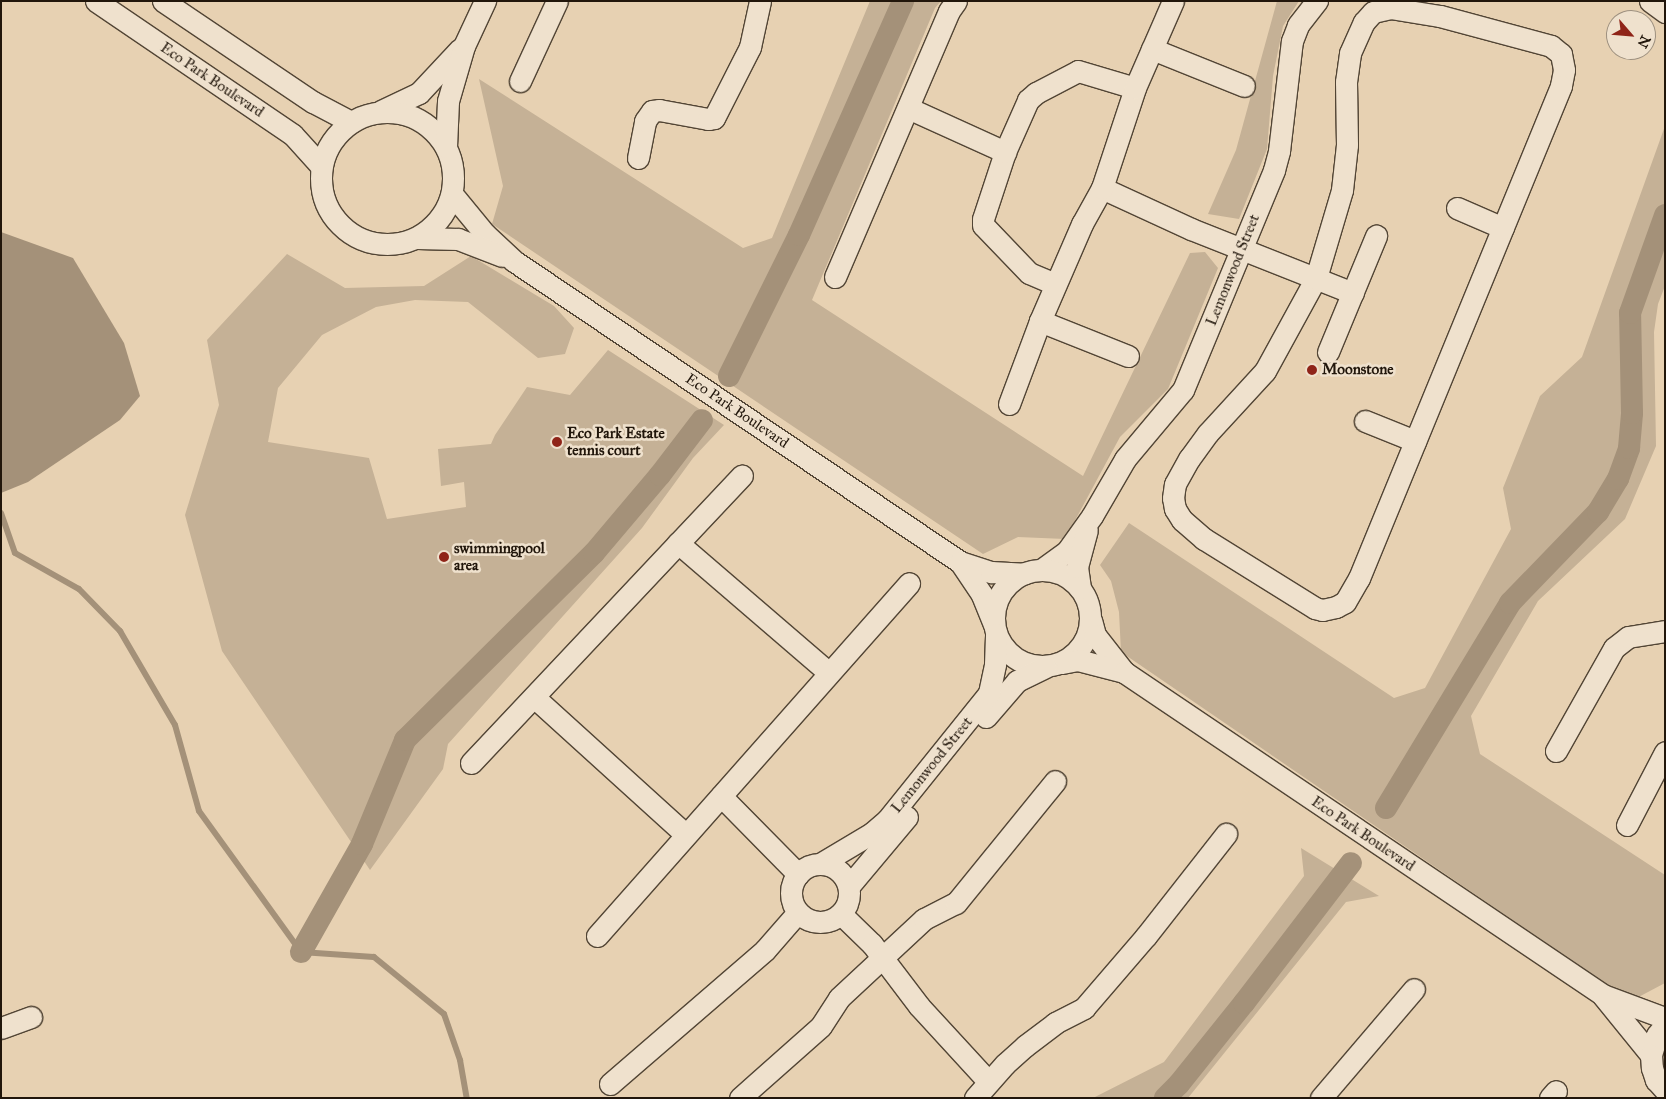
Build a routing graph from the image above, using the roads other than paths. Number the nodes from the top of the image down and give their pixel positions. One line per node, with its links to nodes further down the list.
1 (96, 1): 22 (street, Eco Park Boulevard)
2 (163, 1): 18 (street)
3 (485, 1): 11 (street)
4 (557, 1): 13 (street)
5 (760, 1): 21 (street)
6 (956, 1): 16 (street)
7 (1173, 1): 12 (street)
8 (1317, 1): 29 (street, Lemonwood Street)
9 (1650, 1): 10 (street)
10 (1665, 12)
11 (464, 46): 17 (street); 19 (street)
12 (1152, 49): 14 (street); 15 (street)
13 (520, 81)
14 (1244, 86)
15 (1135, 88): 20 (street); 23 (street)
16 (908, 108): 20 (street); 31 (street)
17 (380, 112): 18 (street); 19 (street)
18 (351, 122): 22 (street)
19 (446, 148): 24 (street)
20 (1005, 152): 33 (street)
21 (638, 158)
22 (321, 166): 28 (street)
23 (1102, 188): 29 (street); 33 (street)
24 (452, 194): 28 (street); 30 (street, Eco Park Boulevard)
25 (1457, 208): 26 (street)
26 (1503, 228): 32 (street); 40 (street)
27 (1376, 236): 34 (street)
28 (418, 238): 30 (street, Eco Park Boulevard)
29 (1242, 250): 32 (street); 42 (street, Lemonwood Street)
30 (514, 261): 44 (street, Eco Park Boulevard)
31 (835, 277)
32 (1316, 278): 34 (street); 40 (street)
33 (1055, 284): 35 (street)
34 (1352, 293): 36 (street)
35 (1040, 321): 37 (street); 38 (street)
36 (1328, 352)
37 (1128, 356)
38 (1009, 404)
39 (1365, 421): 40 (street)
40 (1415, 441)
41 (742, 475): 43 (street)
42 (1092, 516): 45 (street, Lemonwood Street); 47 (street, Lemonwood Street)
43 (678, 543): 53 (street); 54 (street)
44 (960, 562): 45 (street, Eco Park Boulevard); 49 (street, Eco Park Boulevard)
45 (1032, 572): 47 (street); 49 (street)
46 (909, 583): 53 (street)
47 (1080, 588): 48 (street)
48 (1091, 620): 51 (street); 52 (street, Eco Park Boulevard)
49 (995, 630): 51 (street); 63 (street, Lemonwood Street)
50 (1665, 631): 55 (street)
51 (1054, 665): 52 (street, Eco Park Boulevard); 65 (street, Lemonwood Street)
52 (1124, 672): 71 (street, Eco Park Boulevard)
53 (829, 673): 59 (street)
54 (534, 696): 57 (street); 62 (street)
55 (1556, 750)
56 (1665, 752): 60 (street)
57 (471, 763)
58 (1055, 781): 69 (street)
59 (721, 796): 62 (street); 64 (street)
60 (1627, 825)
61 (1226, 834): 77 (street)
62 (686, 835): 68 (street)
63 (820, 864): 64 (street, Lemonwood Street); 65 (street)
64 (798, 874): 66 (street)
65 (849, 886): 67 (street, Lemonwood Street)
66 (798, 912): 67 (street); 78 (street)
67 (840, 914): 69 (street)
68 (597, 936)
69 (883, 958): 77 (street); 80 (street)
70 (1414, 989): 82 (street)
71 (1603, 995): 73 (street, Eco Park Boulevard); 76 (street, Eco Park Boulevard)
72 (31, 1017): 75 (street)
73 (1665, 1018)
74 (1665, 1025): 76 (street)
75 (1, 1028)
76 (1651, 1055): 79 (street)
77 (989, 1082): 81 (street)
78 (610, 1084)
79 (1658, 1089)
80 (740, 1098)
81 (974, 1098)
82 (1321, 1098)

